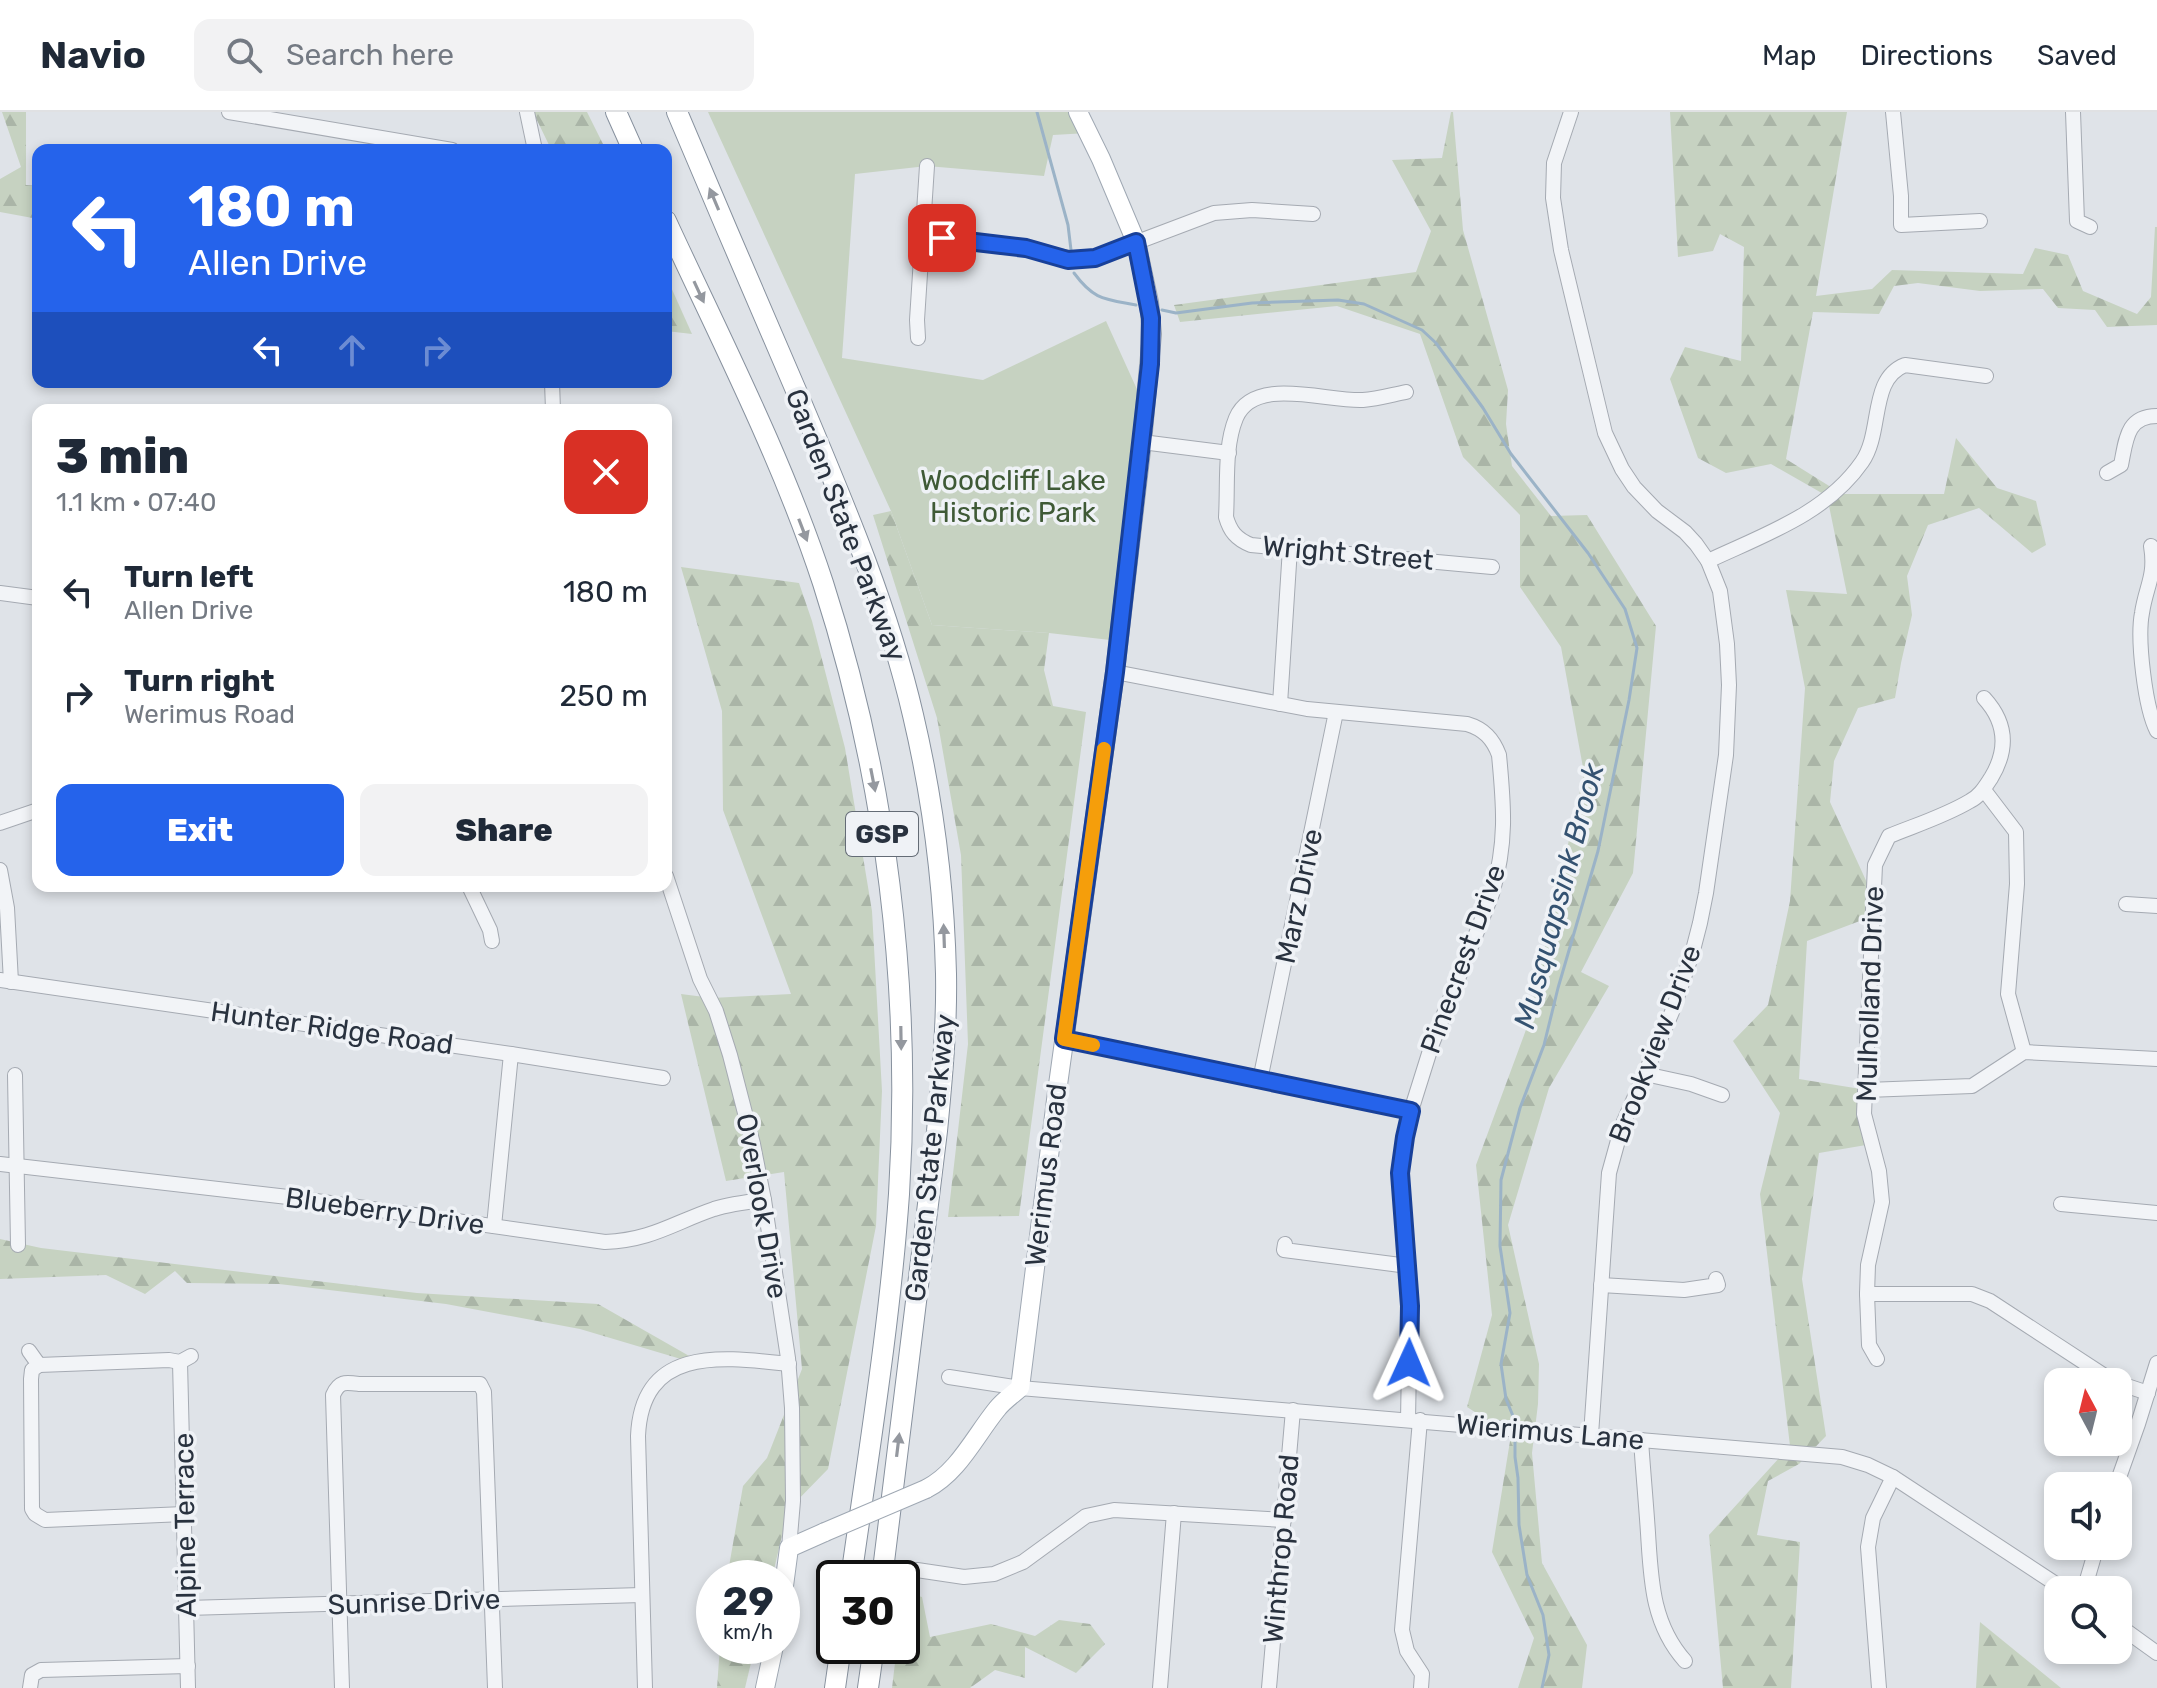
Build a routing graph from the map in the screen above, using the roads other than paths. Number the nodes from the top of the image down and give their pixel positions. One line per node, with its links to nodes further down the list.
1 (229, 112): 9 (street)
2 (527, 112): 10 (street)
3 (616, 112): 11 (highway)
4 (677, 112): 92 (highway, Garden State Parkway / GSP, one-way to 4)
5 (1078, 112): 18 (main road, Werimus Road)
6 (1571, 112): 28 (street)
7 (1893, 112): 14 (street)
8 (2073, 112): 15 (street)
9 (417, 144)
10 (534, 144)
11 (630, 144)
12 (927, 166): 17 (street)
13 (1313, 214): 18 (street)
14 (1980, 221)
15 (2090, 227)
16 (672, 234): 91 (highway, Garden State Parkway / GSP, one-way to 91)
17 (924, 237): 18 (street); 19 (street)
18 (1136, 242): 23 (main road, Werimus Road)
19 (918, 338)
20 (1986, 376): 28 (street)
21 (1406, 392): 24 (street, Wright Street)
22 (2157, 416): 25 (street)
23 (1142, 442): 24 (street); 32 (main road, Werimus Road)
24 (1229, 453): 27 (street, Wright Street)
25 (2107, 473)
26 (2151, 546): 36 (street)
27 (1290, 548): 29 (street, Wright Street); 34 (street)
28 (1708, 561): 51 (street, Brookview Drive)
29 (1492, 567)
30 (0, 593): 31 (street)
31 (32, 597)
32 (1115, 672): 34 (street, Pinecrest Drive); 47 (main road, Werimus Road)
33 (1984, 698): 37 (street)
34 (1280, 704): 35 (street, Pinecrest Drive)
35 (1336, 712): 54 (street, Marz Drive); 57 (street, Pinecrest Drive)
36 (2157, 731)
37 (1984, 790): 48 (street); 55 (street, Mulholland Drive)
38 (32, 812): 39 (street)
39 (0, 823)
40 (0, 870): 46 (street)
41 (472, 892): 45 (street)
42 (671, 892): 60 (street, Overlook Drive)
43 (2126, 904): 44 (street)
44 (2157, 906)
45 (492, 941)
46 (6, 981): 49 (street, Hunter Ridge Road)
47 (1064, 1039): 54 (street); 77 (main road, Werimus Road)
48 (2024, 1052): 50 (street); 55 (street)
49 (511, 1054): 53 (street, Hunter Ridge Road); 63 (street)
50 (2157, 1059)
51 (1645, 1074): 56 (street); 68 (street, Brookview Drive)
52 (15, 1075): 59 (street)
53 (663, 1078)
54 (1260, 1080): 57 (street)
55 (1867, 1090): 69 (street, Mulholland Drive)
56 (1722, 1095)
57 (1411, 1111): 66 (street, Pinecrest Drive)
58 (0, 1164): 59 (street, Blueberry Drive)
59 (17, 1166): 63 (street, Blueberry Drive); 65 (street)
60 (764, 1200): 63 (street, Blueberry Drive); 73 (street, Overlook Drive)
61 (2061, 1204): 62 (street)
62 (2157, 1213)
63 (494, 1226)
64 (1285, 1244): 66 (street)
65 (18, 1245)
66 (1408, 1266): 81 (street, Pinecrest Drive)
67 (1716, 1279): 68 (street)
68 (1601, 1285): 82 (street, Brookview Drive)
69 (1867, 1294): 71 (street, Mulholland Drive); 75 (street)
70 (29, 1351): 74 (street)
71 (1877, 1359)
72 (2157, 1363): 79 (street)
73 (789, 1364): 89 (street, Overlook Drive); 95 (street)
74 (39, 1365): 87 (street, Alpine Terrace); 87 (street)
75 (2093, 1368)
76 (949, 1377): 77 (street, Wierimus Lane)
77 (1020, 1388): 80 (street, Wierimus Lane); 89 (main road, bridge)
78 (2132, 1388): 79 (street)
79 (2148, 1393): 84 (street)
80 (1293, 1410): 81 (street, Wierimus Lane); 88 (street, Winthrop Road)
81 (1414, 1420): 82 (street, Wierimus Lane); 116 (street, Pinecrest Drive)
82 (1591, 1435): 83 (street, Wierimus Lane)
83 (1641, 1440): 85 (street, Wierimus Lane); 101 (street)
84 (2121, 1472)
85 (1893, 1477): 94 (street, Wierimus Lane); 117 (street)
86 (1174, 1513): 88 (street); 93 (street); 114 (street)
87 (184, 1514): 98 (street, Alpine Terrace)
88 (1284, 1520): 115 (street, Winthrop Road)
89 (789, 1548): 90 (main road)
90 (787, 1560)
91 (853, 1560)
92 (884, 1560)
93 (920, 1570)
94 (2044, 1576)
95 (642, 1595): 96 (street, Sunrise Drive); 110 (street)
96 (492, 1599): 97 (street, Sunrise Drive); 97 (street); 109 (street)
97 (340, 1604): 98 (street, Sunrise Drive); 108 (street)
98 (187, 1608): 105 (street, Alpine Terrace)
99 (2132, 1635): 100 (street)
100 (2157, 1653)
101 (1685, 1661)
102 (770, 1664): 111 (main road)
103 (838, 1664): 112 (highway)
104 (871, 1664): 113 (highway)
105 (188, 1666): 106 (street); 107 (street, Alpine Terrace)
106 (30, 1688)
107 (188, 1688)
108 (342, 1688)
109 (495, 1688)
110 (645, 1688)
111 (765, 1688)
112 (835, 1688)
113 (868, 1688)
114 (1160, 1688)
115 (1269, 1688)
116 (1421, 1688)
117 (1879, 1688)

